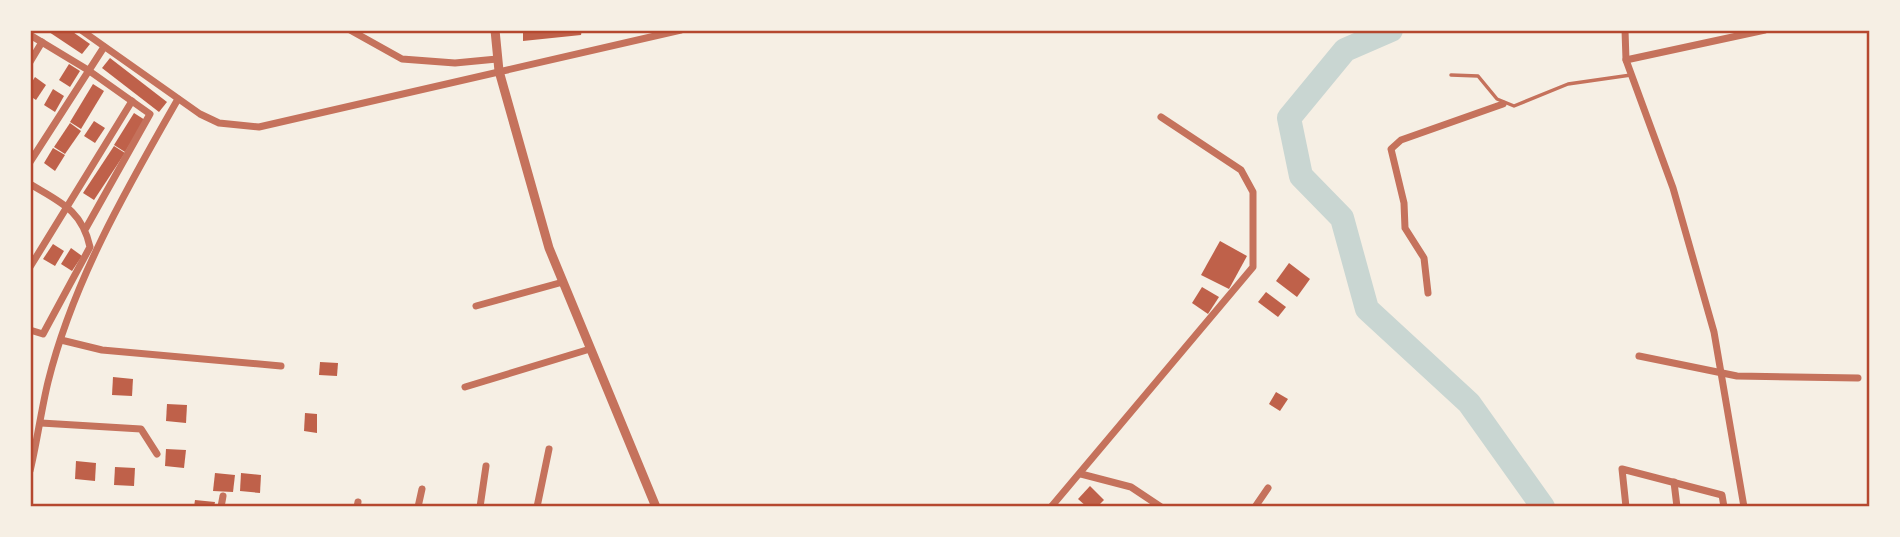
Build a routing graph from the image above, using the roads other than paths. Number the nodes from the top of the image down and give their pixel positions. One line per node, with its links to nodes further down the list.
1 (81, 30): 9 (street)
2 (350, 30): 10 (street)
3 (495, 30): 10 (street)
4 (681, 30): 14 (street)
5 (1625, 30): 11 (street)
6 (1765, 30): 11 (street)
7 (30, 35): 8 (street)
8 (42, 42): 12 (street); 13 (street)
9 (104, 47): 13 (street); 17 (street)
10 (497, 59): 14 (street)
11 (1626, 60): 16 (street)
12 (30, 62)
13 (88, 70): 18 (street); 21 (street)
14 (499, 71): 17 (street); 26 (street)
15 (1451, 75): 19 (lane)
16 (1632, 75): 19 (lane); 34 (street)
17 (178, 99): 30 (street)
18 (132, 101): 23 (street); 24 (street)
19 (1503, 104): 27 (street)
20 (1161, 117): 42 (street)
21 (30, 162)
22 (30, 184): 23 (street)
23 (67, 208): 24 (street); 25 (street)
24 (86, 228): 29 (street)
25 (30, 267)
26 (563, 282): 28 (street); 31 (street)
27 (1428, 293)
28 (476, 306)
29 (30, 330)
30 (61, 340): 33 (street); 37 (street)
31 (590, 349): 36 (street); 51 (street)
32 (1639, 356): 34 (street)
33 (281, 366)
34 (1721, 372): 35 (street); 58 (street)
35 (1858, 378)
36 (465, 387)
37 (41, 423): 39 (street); 41 (street)
38 (548, 449): 50 (street)
39 (158, 454)
40 (486, 466): 49 (street)
41 (30, 471)
42 (1081, 474): 52 (street); 53 (street)
43 (1674, 482): 55 (street); 56 (street); 57 (street)
44 (1268, 488): 54 (street)
45 (422, 489): 48 (street)
46 (223, 496): 47 (street)
47 (221, 507)
48 (418, 507)
49 (480, 507)
50 (537, 507)
51 (656, 507)
52 (1051, 507)
53 (1161, 507)
54 (1255, 507)
55 (1626, 507)
56 (1677, 507)
57 (1724, 507)
58 (1744, 507)

